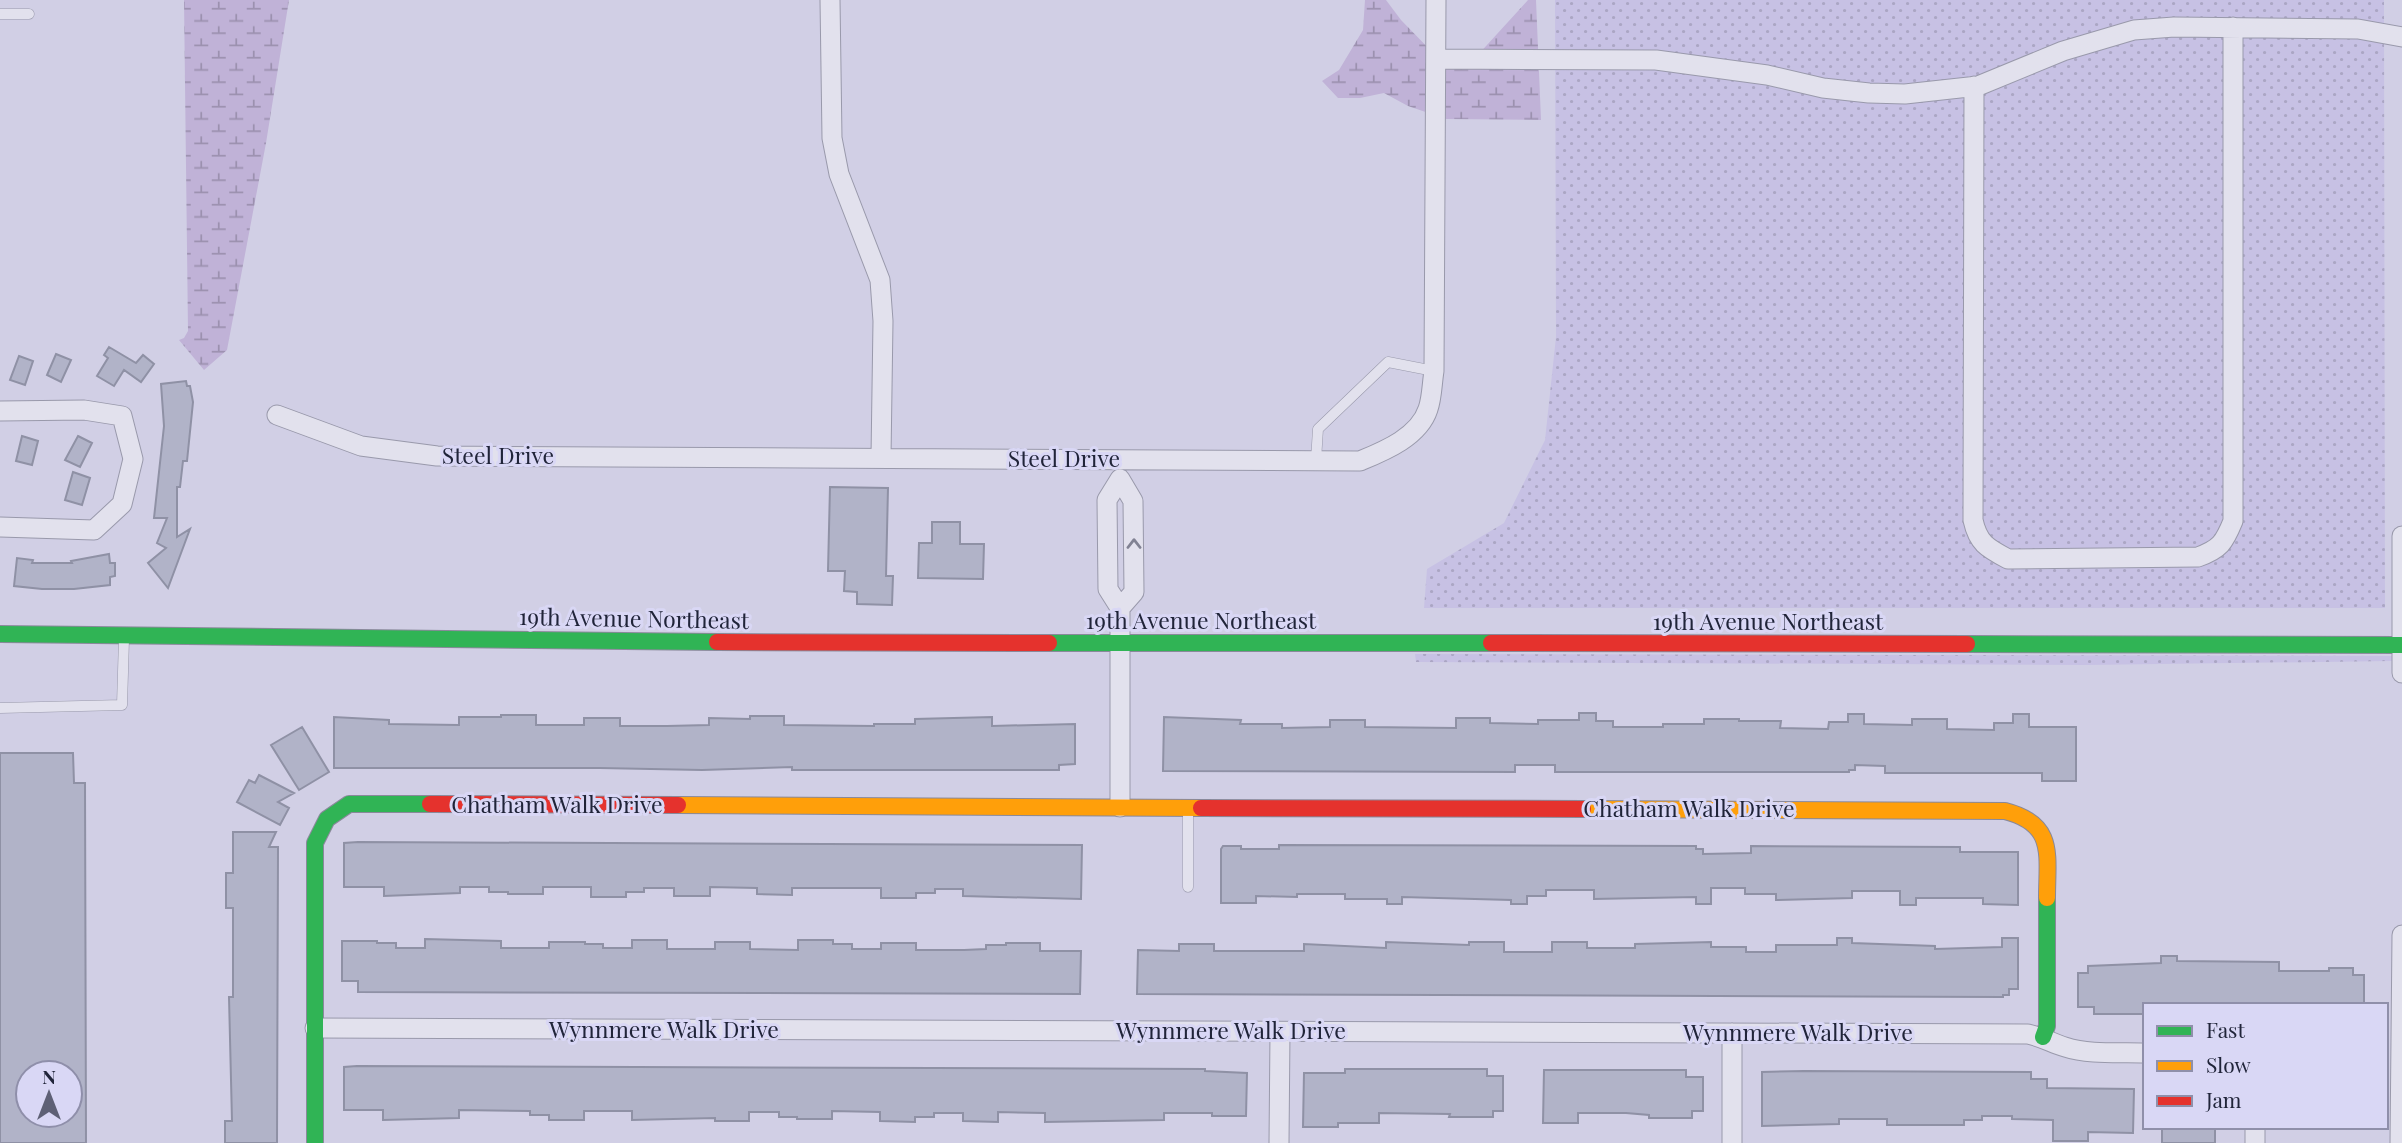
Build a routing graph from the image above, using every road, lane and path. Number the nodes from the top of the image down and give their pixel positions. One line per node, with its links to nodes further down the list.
1 (830, 0): 12 (street)
2 (1436, 0): 7 (street, Steel Drive)
3 (0, 14): 4 (lane)
4 (29, 14)
5 (2233, 27): 6 (street); 8 (street); 8 (street)
6 (2402, 37)
7 (1436, 59): 8 (street); 9 (street, Steel Drive)
8 (1974, 86)
9 (1434, 371): 14 (street, Steel Drive); 14 (lane)
10 (0, 411): 15 (street)
11 (277, 415): 12 (street, Steel Drive)
12 (881, 457): 13 (street, Steel Drive)
13 (1120, 459): 14 (street, Steel Drive); 19 (street)
14 (1316, 460)
15 (0, 527)
16 (2402, 536): 20 (street)
17 (0, 634): 18 (street, 19th Avenue Northeast)
18 (124, 636): 19 (street, 19th Avenue Northeast); 22 (lane)
19 (1120, 643): 20 (street, 19th Avenue Northeast); 23 (street)
20 (2402, 645): 21 (street)
21 (2402, 673)
22 (0, 708)
23 (1120, 807): 24 (street, Chatham Walk Drive); 27 (street, Chatham Walk Drive)
24 (1188, 807): 25 (lane); 30 (street, Chatham Walk Drive)
25 (1188, 887)
26 (2402, 935): 32 (street)
27 (315, 1028): 28 (street, Wynnmere Walk Drive); 33 (street, Chatham Walk Drive)
28 (1280, 1032): 29 (street, Wynnmere Walk Drive); 34 (street)
29 (1732, 1033): 30 (street, Wynnmere Walk Drive); 35 (street)
30 (2043, 1037): 31 (street, Wynnmere Walk Drive)
31 (2143, 1053)
32 (2396, 1058): 36 (street)
33 (315, 1143)
34 (1279, 1143)
35 (1732, 1143)
36 (2400, 1143)

